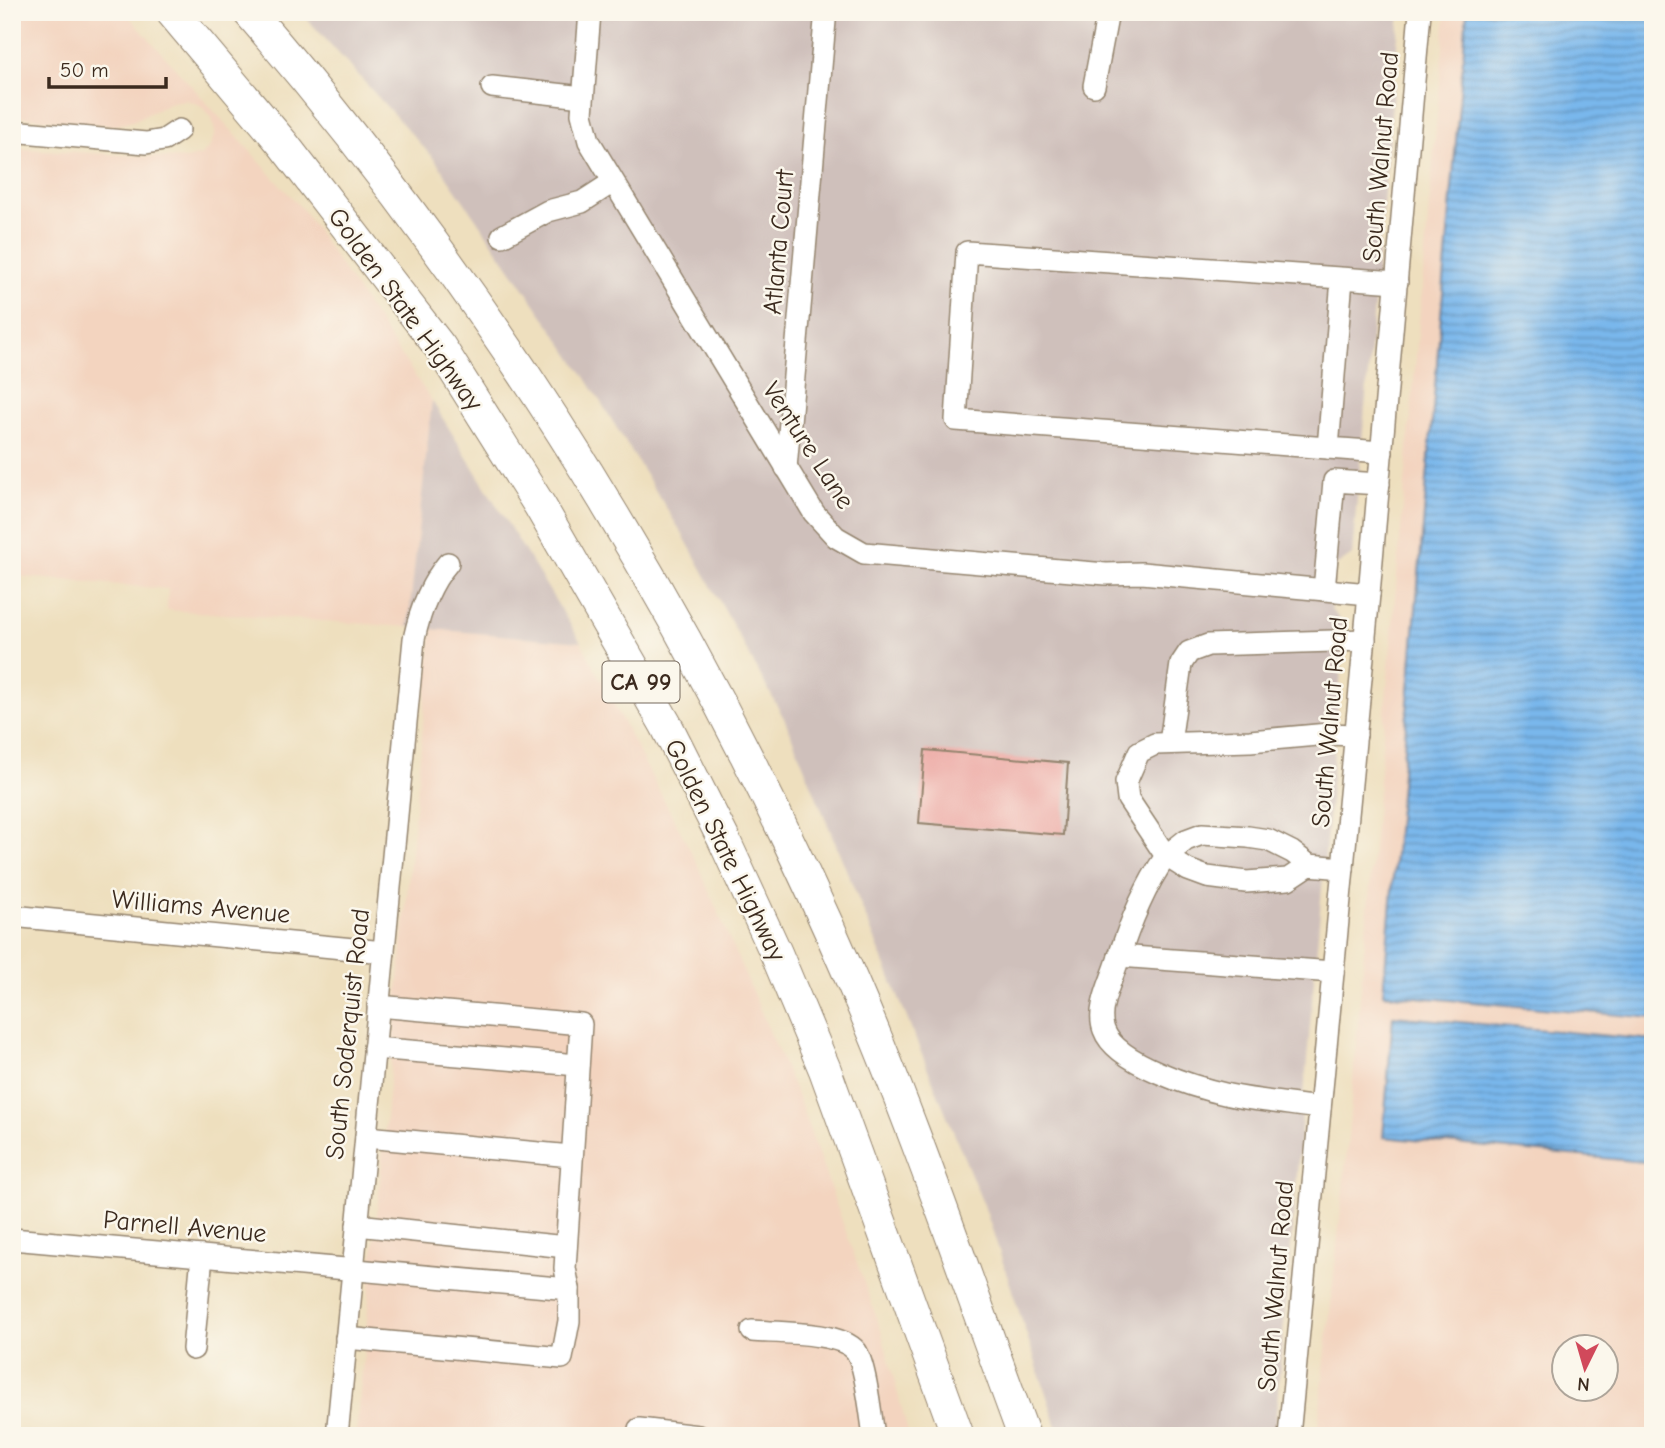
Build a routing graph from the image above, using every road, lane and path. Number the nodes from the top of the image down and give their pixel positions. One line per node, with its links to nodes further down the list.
1 (172, 12): 53 (highway, Golden State Highway / CA 99)
2 (249, 12): 54 (highway, CA 99)
3 (590, 12): 9 (street, Venture Lane)
4 (1108, 12): 7 (street)
5 (1420, 12): 15 (street, South Walnut Road)
6 (825, 21): 18 (street, Atlanta Court)
7 (1094, 86)
8 (492, 87): 9 (street)
9 (583, 97): 12 (street, Venture Lane)
10 (179, 130): 11 (street)
11 (12, 131)
12 (613, 182): 13 (street); 18 (street, Venture Lane)
13 (502, 236)
14 (1342, 279): 15 (street); 16 (street); 16 (street)
15 (1397, 282): 17 (street, South Walnut Road)
16 (1328, 448): 17 (street)
17 (1382, 452): 19 (street, South Walnut Road)
18 (786, 468): 21 (street, Venture Lane)
19 (1379, 484): 21 (street); 22 (street, South Walnut Road)
20 (448, 563): 30 (street, South Soderquist Road)
21 (1324, 590): 22 (street, Venture Lane)
22 (1369, 594): 23 (street, South Walnut Road)
23 (1365, 640): 24 (street, South Walnut Road); 25 (street)
24 (1356, 735): 25 (street); 28 (street, South Walnut Road)
25 (1170, 743): 26 (street)
26 (1166, 856): 27 (street); 27 (street); 31 (street)
27 (1309, 865): 28 (street)
28 (1343, 868): 32 (street, South Walnut Road)
29 (12, 916): 30 (street, Williams Avenue)
30 (384, 952): 33 (street, South Soderquist Road)
31 (1119, 957): 32 (street); 36 (street)
32 (1333, 972): 36 (street, South Walnut Road)
33 (378, 1006): 34 (street, South Soderquist Road); 35 (street)
34 (374, 1048): 35 (street); 37 (street, South Soderquist Road)
35 (578, 1065): 38 (street)
36 (1320, 1108): 55 (street, South Walnut Road)
37 (366, 1137): 38 (street); 39 (street, South Soderquist Road)
38 (571, 1156): 41 (street)
39 (357, 1225): 41 (street); 43 (street, South Soderquist Road)
40 (12, 1239): 42 (street, Parnell Avenue)
41 (566, 1247): 44 (street)
42 (202, 1255): 43 (street, Parnell Avenue); 47 (street)
43 (353, 1269): 44 (street, Parnell Avenue); 46 (street, South Soderquist Road)
44 (569, 1289): 46 (street)
45 (752, 1331): 52 (street)
46 (346, 1338): 50 (street, South Soderquist Road)
47 (193, 1349)
48 (639, 1429): 49 (street)
49 (663, 1434): 51 (street)
50 (337, 1436)
51 (698, 1436)
52 (874, 1436)
53 (958, 1436)
54 (1024, 1436)
55 (1289, 1436)

